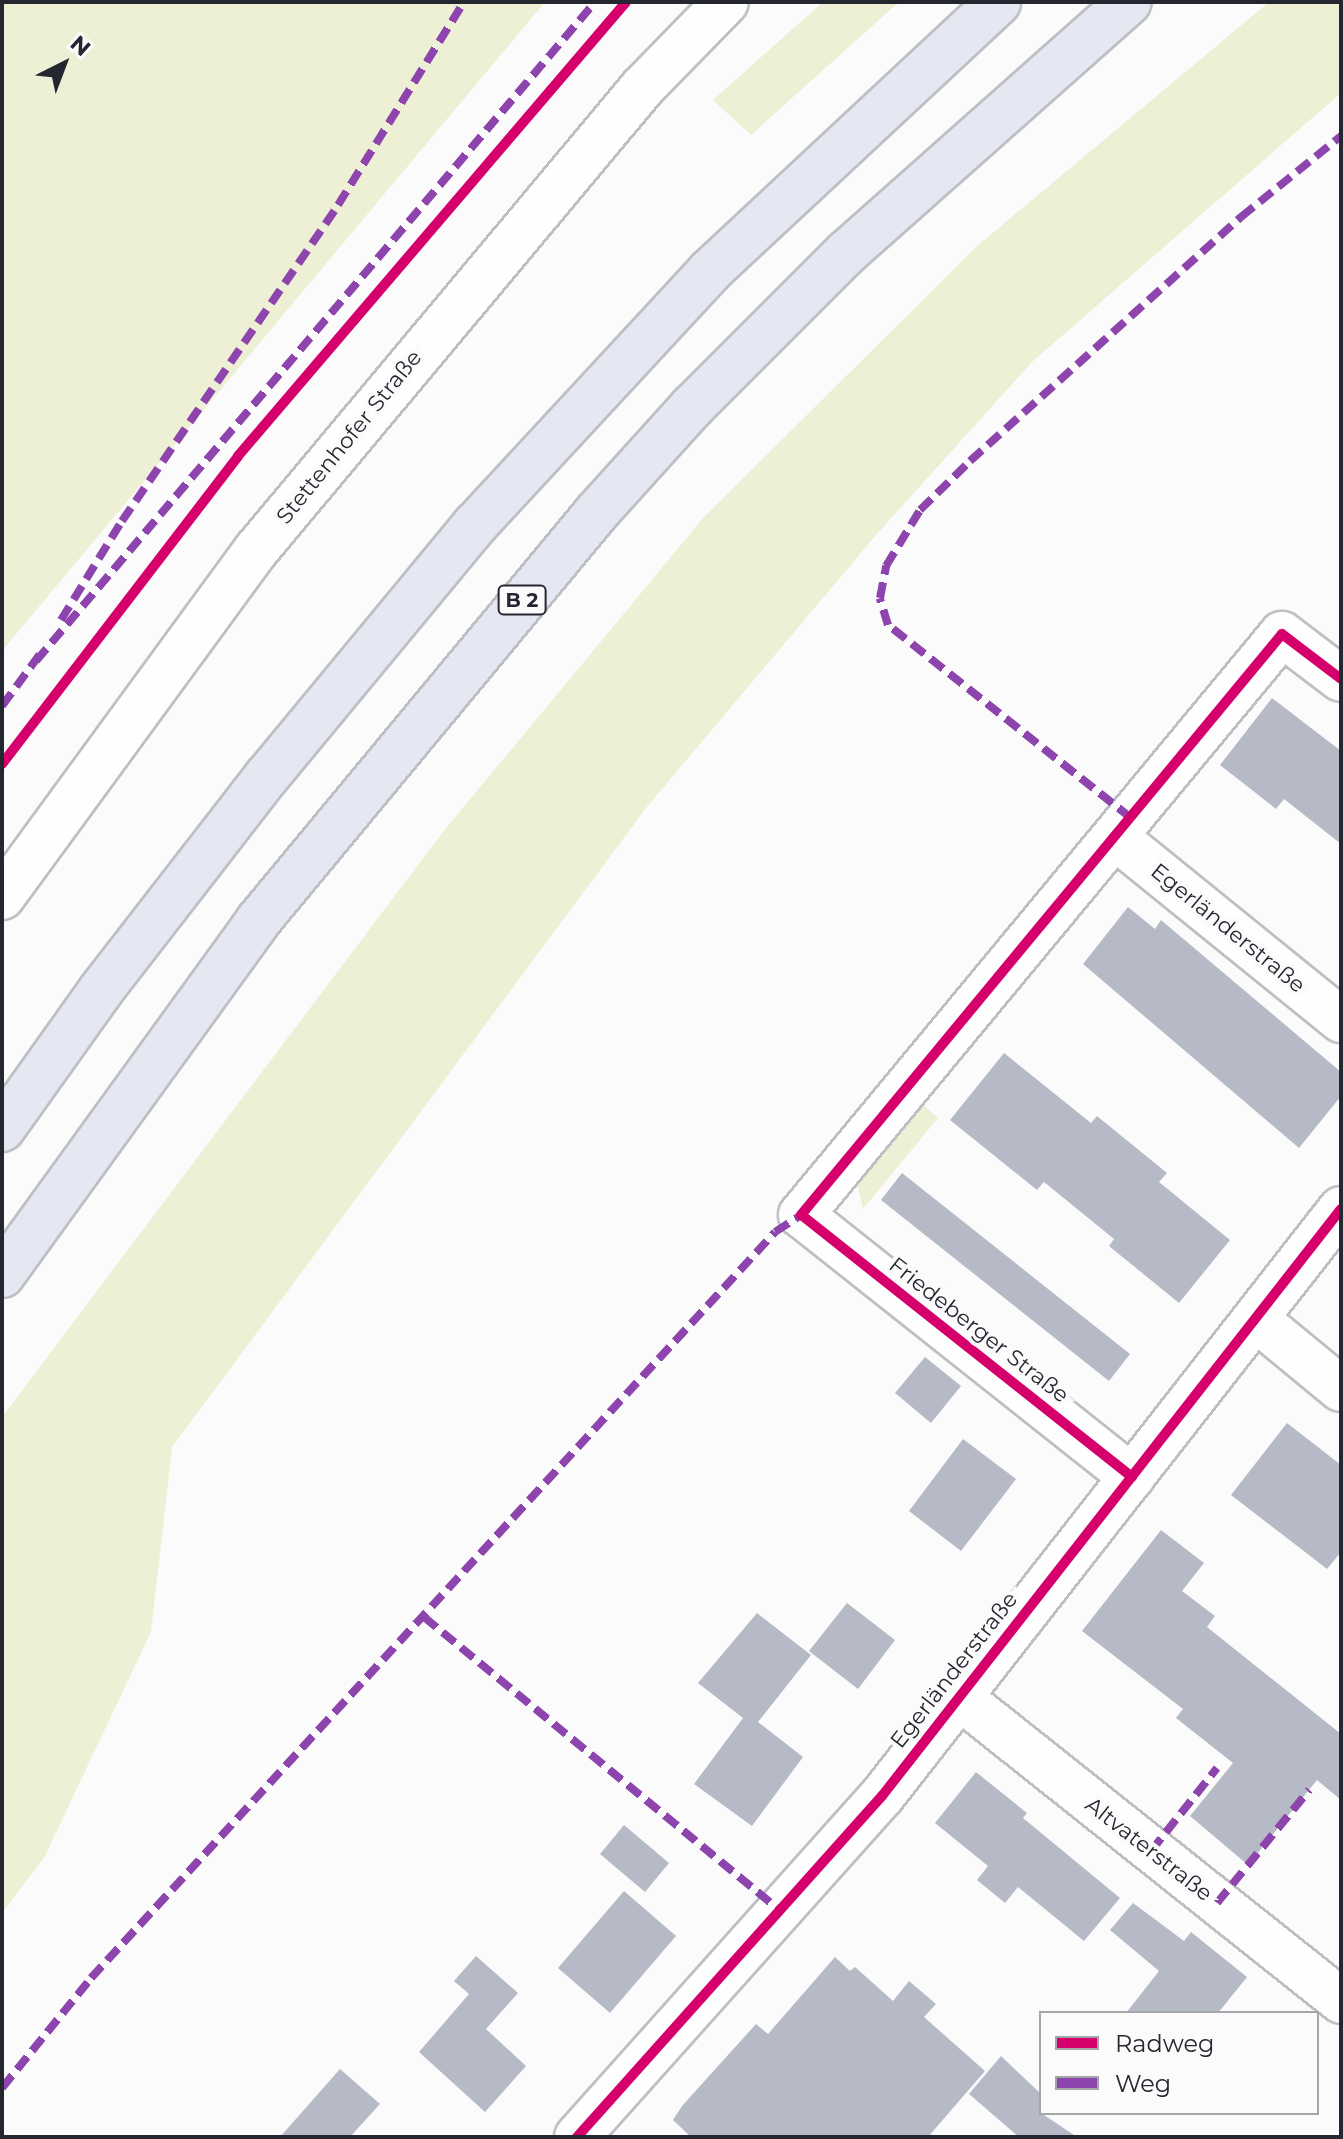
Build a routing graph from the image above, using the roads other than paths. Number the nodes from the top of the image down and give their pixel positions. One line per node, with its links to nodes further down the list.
1 (726, 2): 6 (street, Stettenhofer Straße)
2 (998, 2): 8 (highway)
3 (1129, 2): 10 (highway, B 2)
4 (1341, 679): 5 (street)
5 (1115, 837): 7 (street, Egerländerstraße); 13 (street, Friedeberger Straße)
6 (2, 897)
7 (1341, 1020)
8 (2, 1129)
9 (1341, 1209): 11 (street, Egerländerstraße)
10 (2, 1275)
11 (1256, 1319): 12 (street); 13 (street, Egerländerstraße)
12 (1341, 1389)
13 (1132, 1477): 14 (street, Egerländerstraße)
14 (958, 1696): 15 (street, Altvaterstraße); 16 (street, Egerländerstraße)
15 (1341, 2001)
16 (587, 2134)

